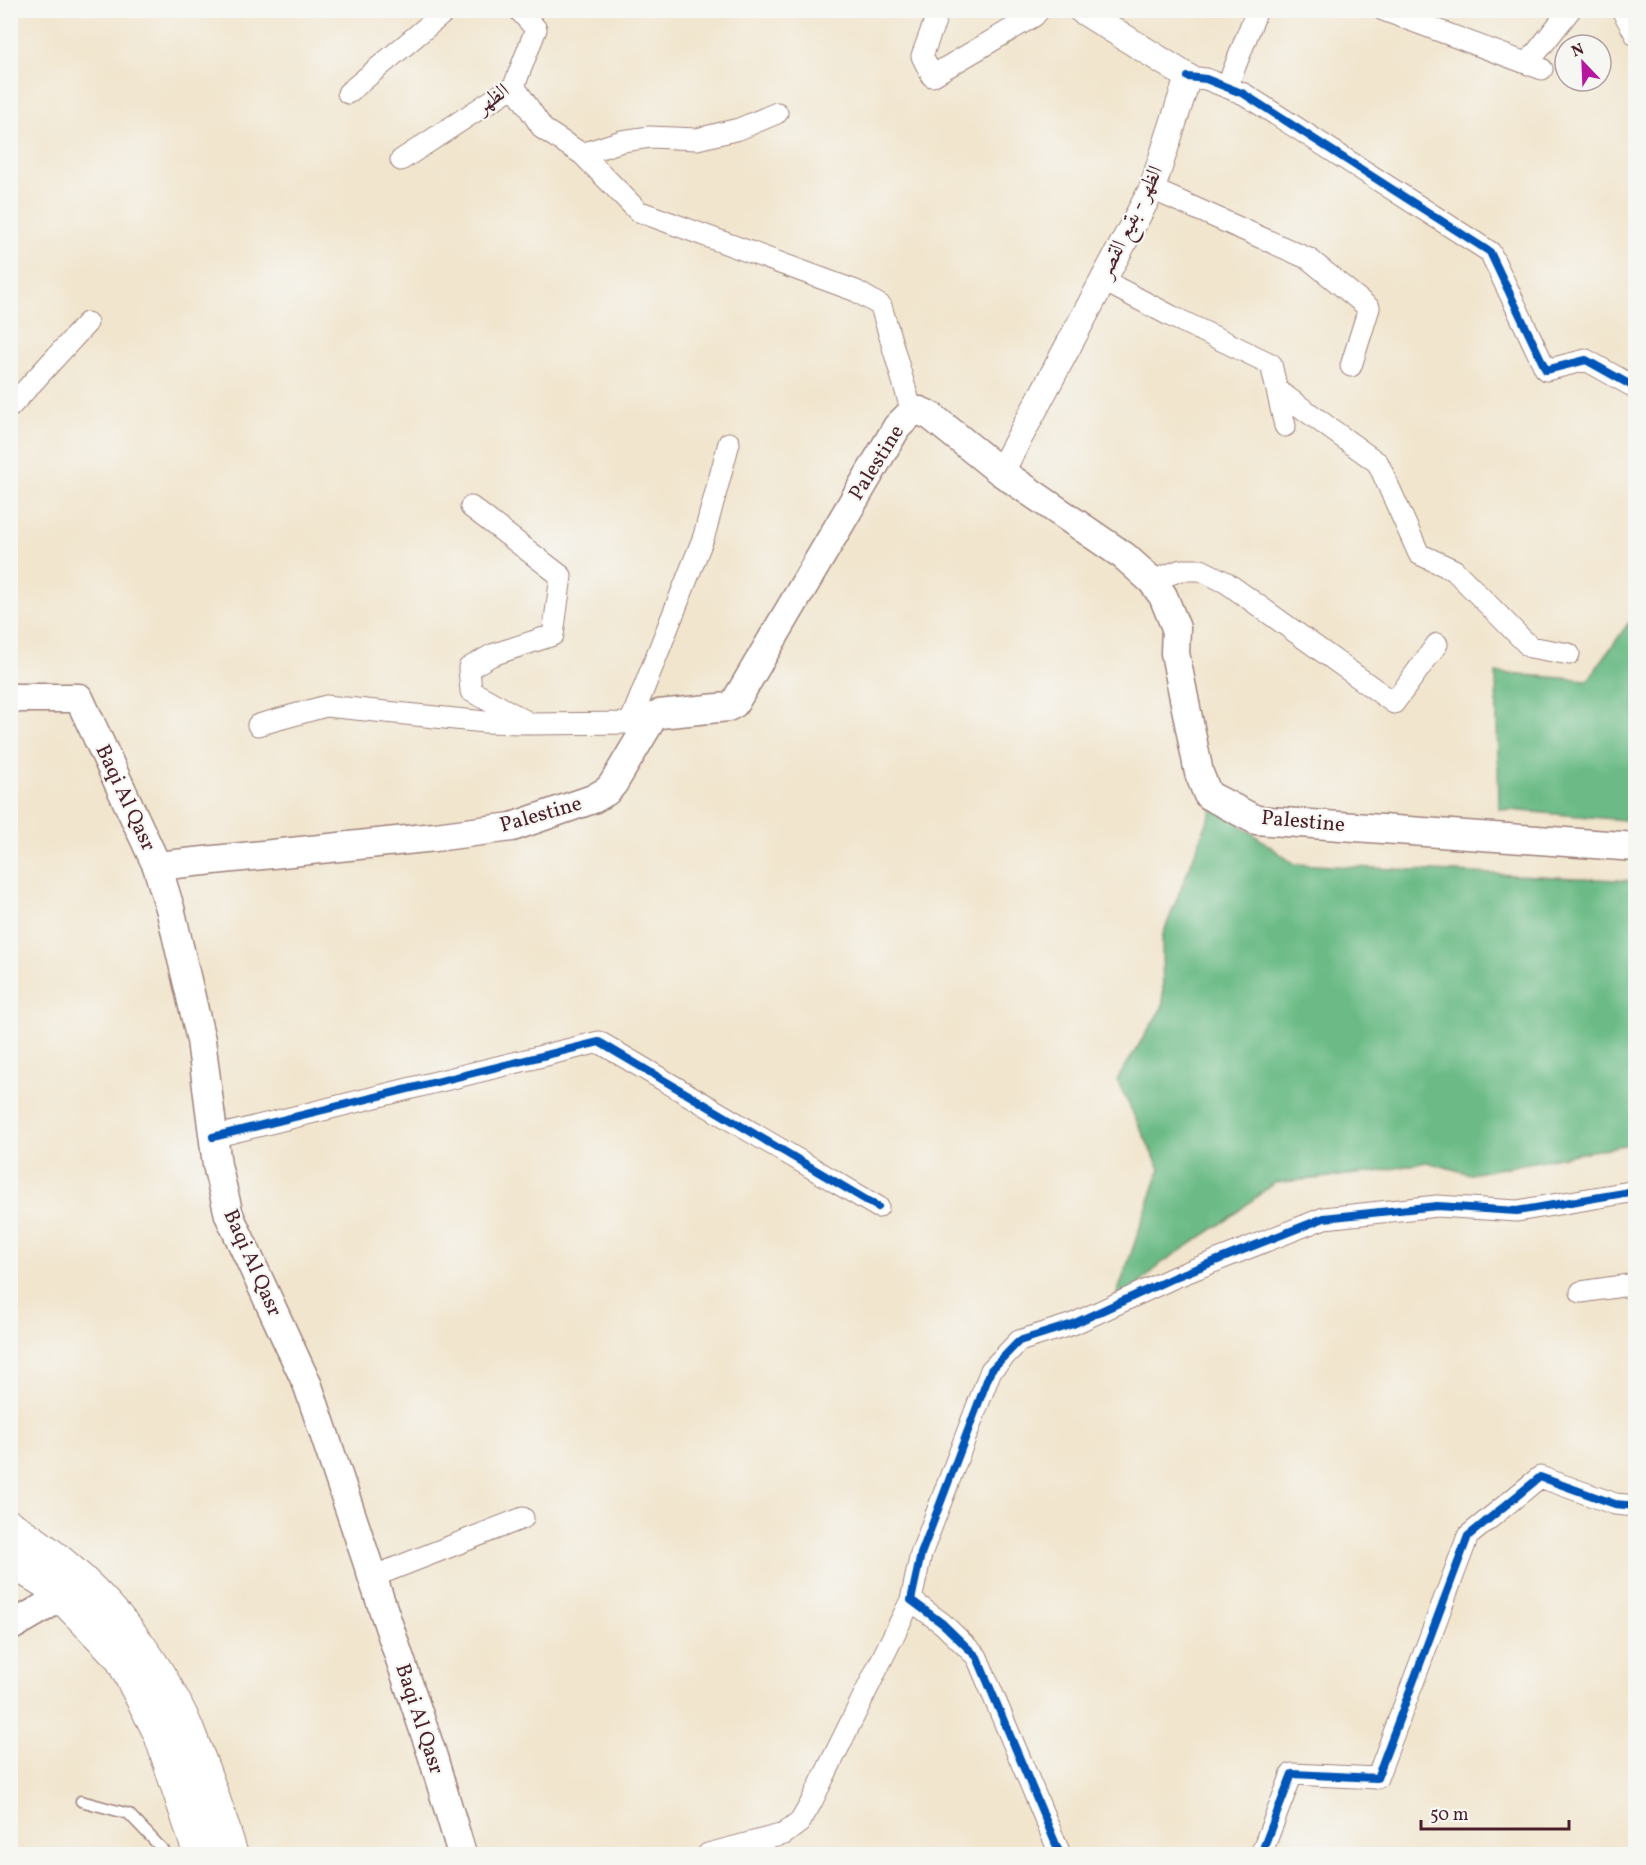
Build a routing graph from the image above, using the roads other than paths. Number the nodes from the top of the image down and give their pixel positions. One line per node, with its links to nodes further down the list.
1 (447, 10): 14 (street)
2 (519, 10): 12 (street, الظهر)
3 (939, 10): 4 (street)
4 (1039, 10)
5 (1081, 10): 11 (street)
6 (1257, 10): 13 (street)
7 (1383, 10): 8 (street)
8 (1570, 10)
9 (1622, 10): 10 (street)
10 (1635, 35)
11 (1188, 77): 13 (street); 18 (street, الظهر - بقيع القصر)
12 (514, 86): 16 (street); 17 (street, الظهر)
13 (1227, 87): 22 (street)
14 (348, 93)
15 (777, 113): 16 (street)
16 (582, 154): 25 (street)
17 (401, 160)
18 (1152, 189): 19 (street, الظهر - بقيع القصر); 21 (street)
19 (1104, 281): 23 (street); 28 (street, الظهر - بقيع القصر)
20 (87, 323): 24 (street)
21 (1351, 366)
22 (1635, 388)
23 (1277, 390): 26 (street); 32 (street)
24 (10, 407)
25 (912, 412): 28 (main road, Palestine); 34 (main road, Palestine)
26 (1285, 426)
27 (729, 442): 34 (street)
28 (1001, 472): 30 (main road, Palestine)
29 (471, 507): 35 (street)
30 (1152, 581): 31 (street); 37 (main road, Palestine)
31 (1437, 644)
32 (1569, 654)
33 (10, 698): 38 (main road, Baqi Al Qasr)
34 (640, 722): 35 (street); 38 (main road, Palestine)
35 (531, 723): 36 (street)
36 (258, 725)
37 (1635, 848)
38 (157, 866): 39 (main road, Baqi Al Qasr)
39 (213, 1137): 41 (street); 48 (main road, Baqi Al Qasr)
40 (1635, 1191): 50 (street)
41 (878, 1207)
42 (1635, 1284): 43 (street)
43 (1581, 1292)
44 (1635, 1506): 59 (street)
45 (523, 1518): 48 (street)
46 (10, 1527): 55 (main road)
47 (10, 1560): 49 (main road)
48 (372, 1577): 56 (main road, Baqi Al Qasr)
49 (51, 1585): 51 (main road); 54 (main road)
50 (911, 1600): 57 (street); 58 (street)
51 (10, 1627)
52 (81, 1801): 53 (lane)
53 (167, 1854)
54 (200, 1854)
55 (231, 1854)
56 (462, 1854)
57 (708, 1854)
58 (1060, 1854)
59 (1261, 1854)

